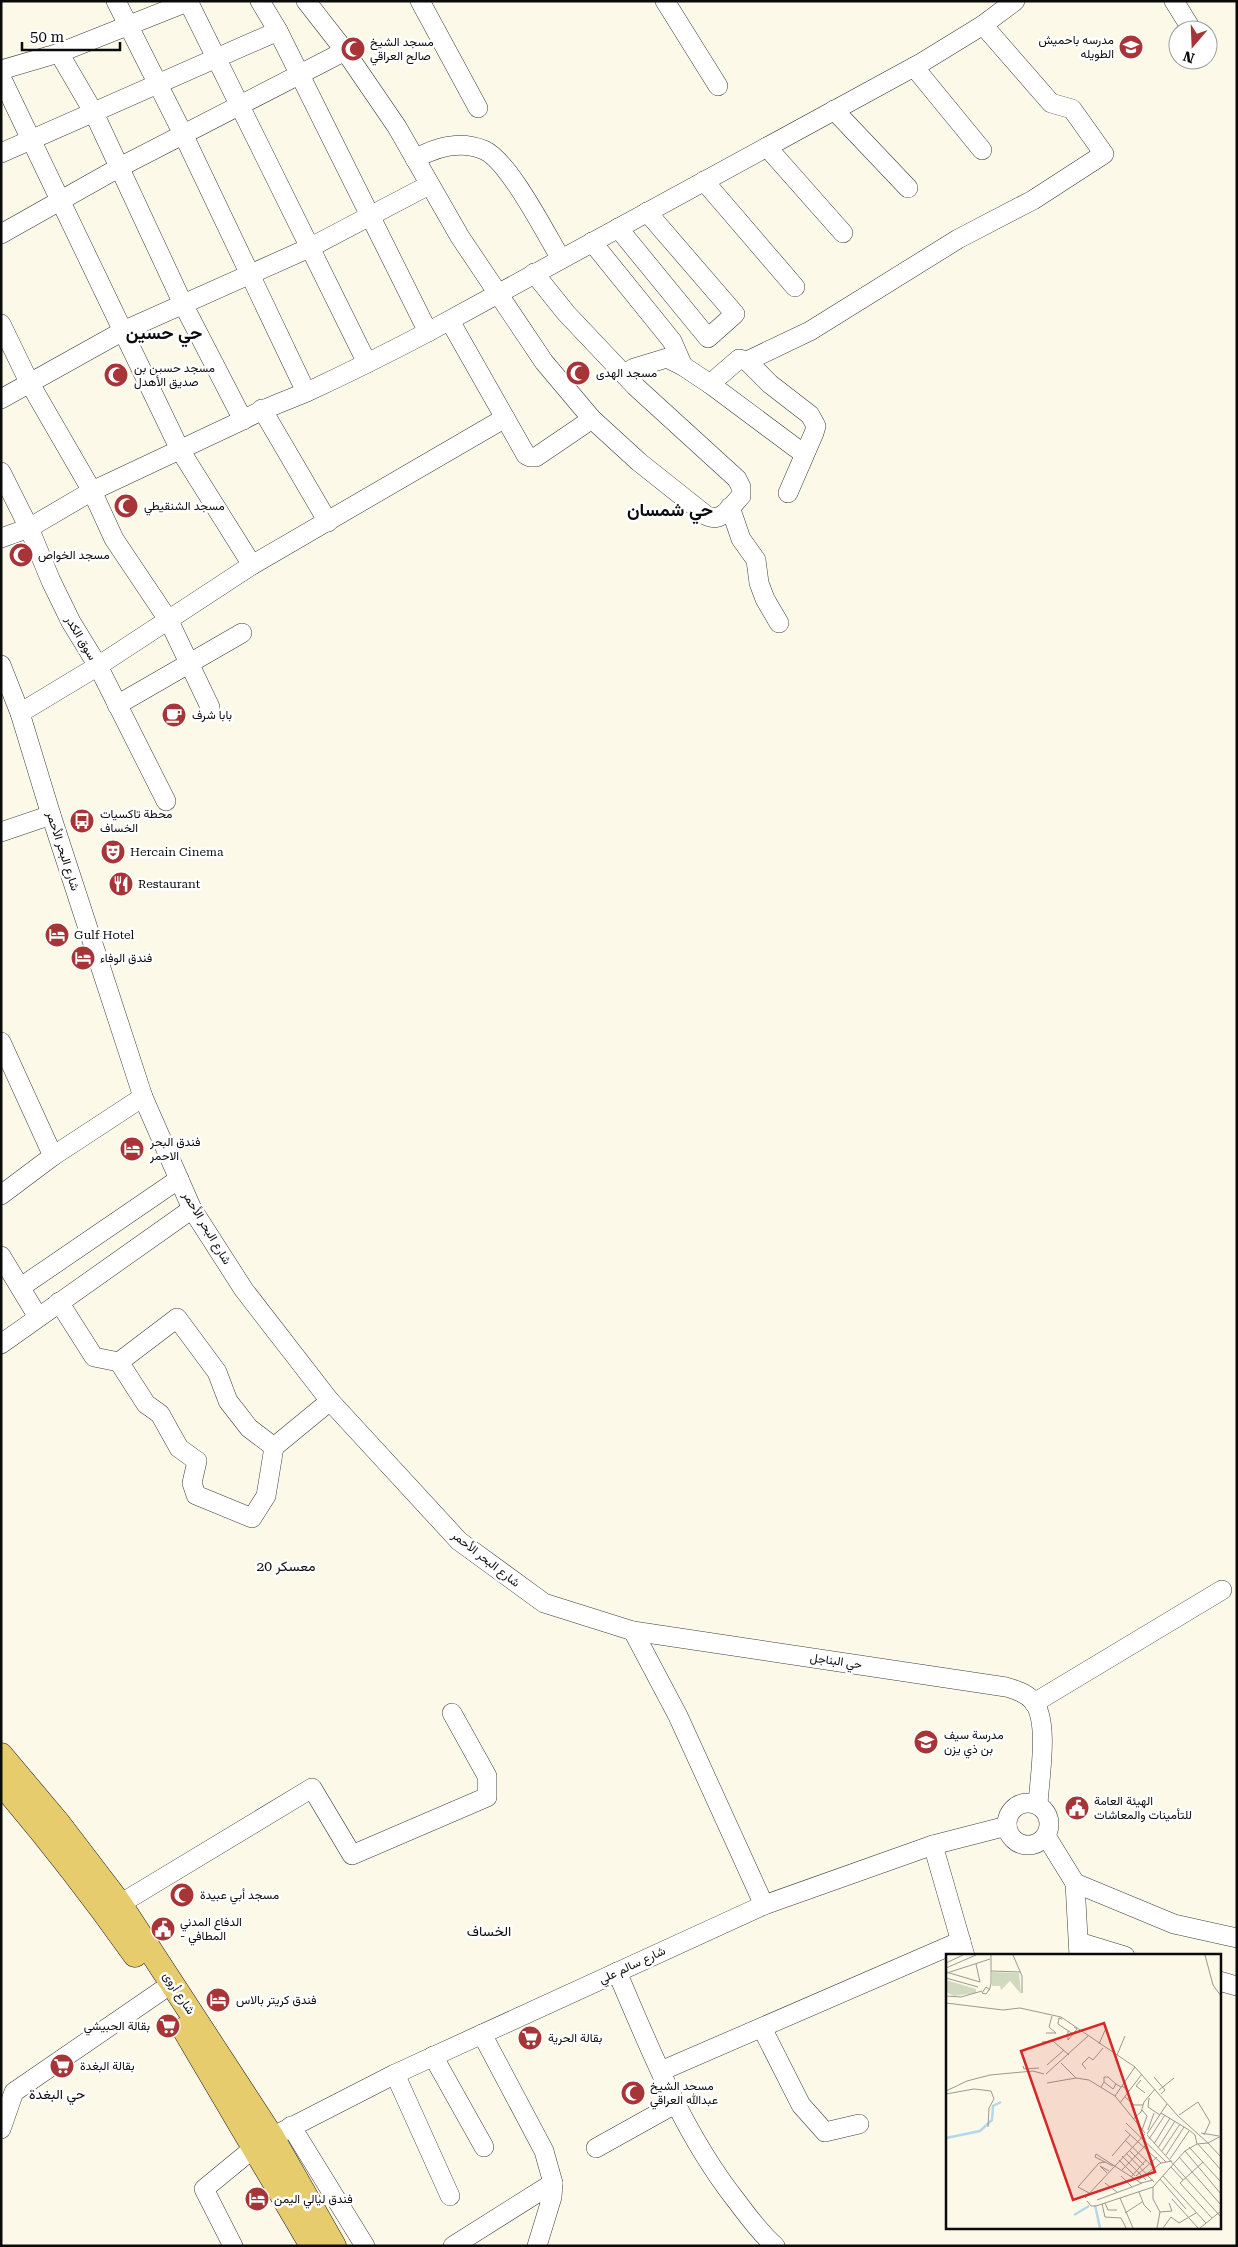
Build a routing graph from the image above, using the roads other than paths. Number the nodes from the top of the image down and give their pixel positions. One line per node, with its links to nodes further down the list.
1 (116, 1): 11 (street)
2 (189, 1): 11 (street); 15 (street)
3 (260, 1): 12 (street)
4 (306, 1): 13 (street)
5 (420, 1): 23 (street)
6 (665, 1): 21 (street)
7 (1014, 1): 10 (street)
8 (1174, 1): 9 (street)
9 (1186, 20)
10 (983, 24): 16 (street); 54 (street)
11 (128, 26): 14 (street); 20 (street)
12 (278, 31): 15 (street); 18 (street)
13 (345, 51): 18 (street); 31 (street)
14 (59, 53): 17 (street); 25 (street)
15 (216, 58): 20 (street); 22 (street)
16 (914, 67): 24 (street); 29 (street)
17 (1, 70)
18 (298, 73): 22 (street); 38 (street)
19 (1, 77): 27 (street)
20 (157, 85): 25 (street); 26 (street)
21 (718, 86)
22 (239, 104): 26 (street); 43 (street)
23 (478, 108)
24 (834, 110): 28 (street); 35 (street)
25 (94, 112): 27 (street); 32 (street)
26 (183, 134): 32 (street); 46 (street)
27 (32, 140): 30 (street); 36 (street)
28 (767, 147): 33 (street); 40 (street)
29 (982, 150)
30 (1, 153)
31 (415, 159): 34 (street); 44 (street)
32 (120, 167): 36 (street); 49 (street)
33 (704, 181): 37 (street); 47 (street)
34 (428, 184): 38 (street); 48 (street)
35 (908, 188)
36 (61, 201): 41 (street); 52 (street)
37 (647, 212): 39 (street); 39 (street)
38 (369, 216): 43 (street); 53 (street)
39 (618, 228): 42 (street)
40 (843, 233)
41 (1, 234)
42 (592, 242): 44 (street); 56 (street)
43 (309, 248): 46 (street); 55 (street)
44 (561, 259): 45 (street)
45 (534, 274): 48 (street); 57 (street)
46 (250, 275): 49 (street); 60 (street)
47 (795, 287)
48 (499, 292): 50 (street); 64 (street)
49 (183, 304): 52 (street); 65 (street)
50 (450, 321): 53 (street); 63 (street)
51 (1, 324): 58 (street)
52 (124, 331): 58 (street); 66 (street)
53 (428, 332): 55 (street)
54 (747, 361): 59 (street); 67 (street)
55 (367, 363): 60 (street)
56 (683, 366): 57 (street); 59 (street)
57 (625, 374): 71 (street)
58 (29, 382): 61 (street); 69 (street)
59 (710, 384): 67 (street)
60 (306, 392): 62 (street)
61 (1, 399)
62 (262, 409): 65 (street); 72 (street)
63 (505, 418): 64 (street); 72 (street)
64 (592, 419): 71 (street)
65 (243, 420): 66 (street)
66 (180, 450): 69 (street); 75 (street)
67 (804, 454): 70 (street)
68 (1, 472): 73 (street, سوق الكدر)
69 (92, 490): 73 (street); 76 (street)
70 (788, 493)
71 (730, 507): 77 (street)
72 (328, 522): 75 (street)
73 (30, 528): 74 (street); 81 (street, سوق الكدر)
74 (1, 538)
75 (252, 565): 76 (street)
76 (169, 621): 79 (street); 81 (street)
77 (779, 623)
78 (242, 633): 79 (street)
79 (190, 663): 82 (street); 83 (street)
80 (1, 665): 84 (street, شارع البحر الأحمر)
81 (98, 666): 82 (street, سوق الكدر); 84 (street)
82 (117, 705): 85 (street, سوق الكدر)
83 (210, 707)
84 (20, 713): 86 (street, شارع البحر الأحمر)
85 (166, 801)
86 (50, 815): 87 (street); 89 (street, شارع البحر الأحمر)
87 (1, 832)
88 (1, 1042): 90 (street)
89 (143, 1097): 90 (street); 91 (street, شارع البحر الأحمر)
90 (53, 1156): 92 (street)
91 (179, 1180): 93 (street, شارع البحر الأحمر); 95 (street)
92 (1, 1195)
93 (192, 1209): 96 (street); 100 (street, شارع البحر الأحمر)
94 (1, 1256): 95 (street)
95 (21, 1287): 97 (street)
96 (59, 1302): 97 (street); 99 (street)
97 (38, 1317): 98 (street)
98 (1, 1344)
99 (119, 1362): 101 (street); 101 (street)
100 (330, 1401): 101 (street); 103 (street, شارع البحر الأحمر)
101 (274, 1447)
102 (1222, 1590): 104 (street)
103 (633, 1631): 104 (street, حي البناجل); 114 (street)
104 (1034, 1702): 108 (street)
105 (452, 1712): 113 (street)
106 (1, 1755): 113 (main road, شارع أروى)
107 (1, 1783): 124 (main road, شارع أروى)
108 (1038, 1805): 109 (street); 110 (street)
109 (1007, 1826): 110 (street); 111 (street, شارع سالم علي)
110 (1046, 1836): 112 (street)
111 (933, 1845): 114 (street, شارع سالم علي); 116 (street)
112 (1075, 1883): 115 (street); 117 (street)
113 (120, 1904): 133 (main road, شارع أروى)
114 (764, 1905): 121 (street, شارع سالم علي)
115 (1237, 1938)
116 (963, 1949): 118 (street)
117 (1079, 1949): 119 (street)
118 (950, 1954)
119 (1112, 1954)
120 (946, 1956): 125 (street)
121 (617, 1972): 126 (street, شارع سالم علي); 128 (street)
122 (1220, 1981): 123 (street)
123 (1237, 1986)
124 (161, 1991): 132 (street); 133 (main road, شارع أروى)
125 (762, 2028): 128 (street); 131 (street)
126 (482, 2034): 127 (street, شارع سالم علي); 136 (street)
127 (433, 2056): 129 (street, شارع سالم علي); 134 (street)
128 (660, 2072): 130 (street)
129 (395, 2074): 133 (street, شارع سالم علي); 137 (street)
130 (675, 2104): 135 (street); 144 (street)
131 (859, 2124)
132 (1, 2130)
133 (272, 2137): 139 (street, شارع سالم علي); 140 (main road, شارع أروى); 141 (main road, شارع أروى); 142 (street)
134 (484, 2147)
135 (596, 2148)
136 (553, 2183): 138 (street); 143 (street)
137 (450, 2196)
138 (464, 2243)
139 (233, 2246)
140 (312, 2246)
141 (334, 2246)
142 (365, 2246)
143 (537, 2246)
144 (775, 2246)

